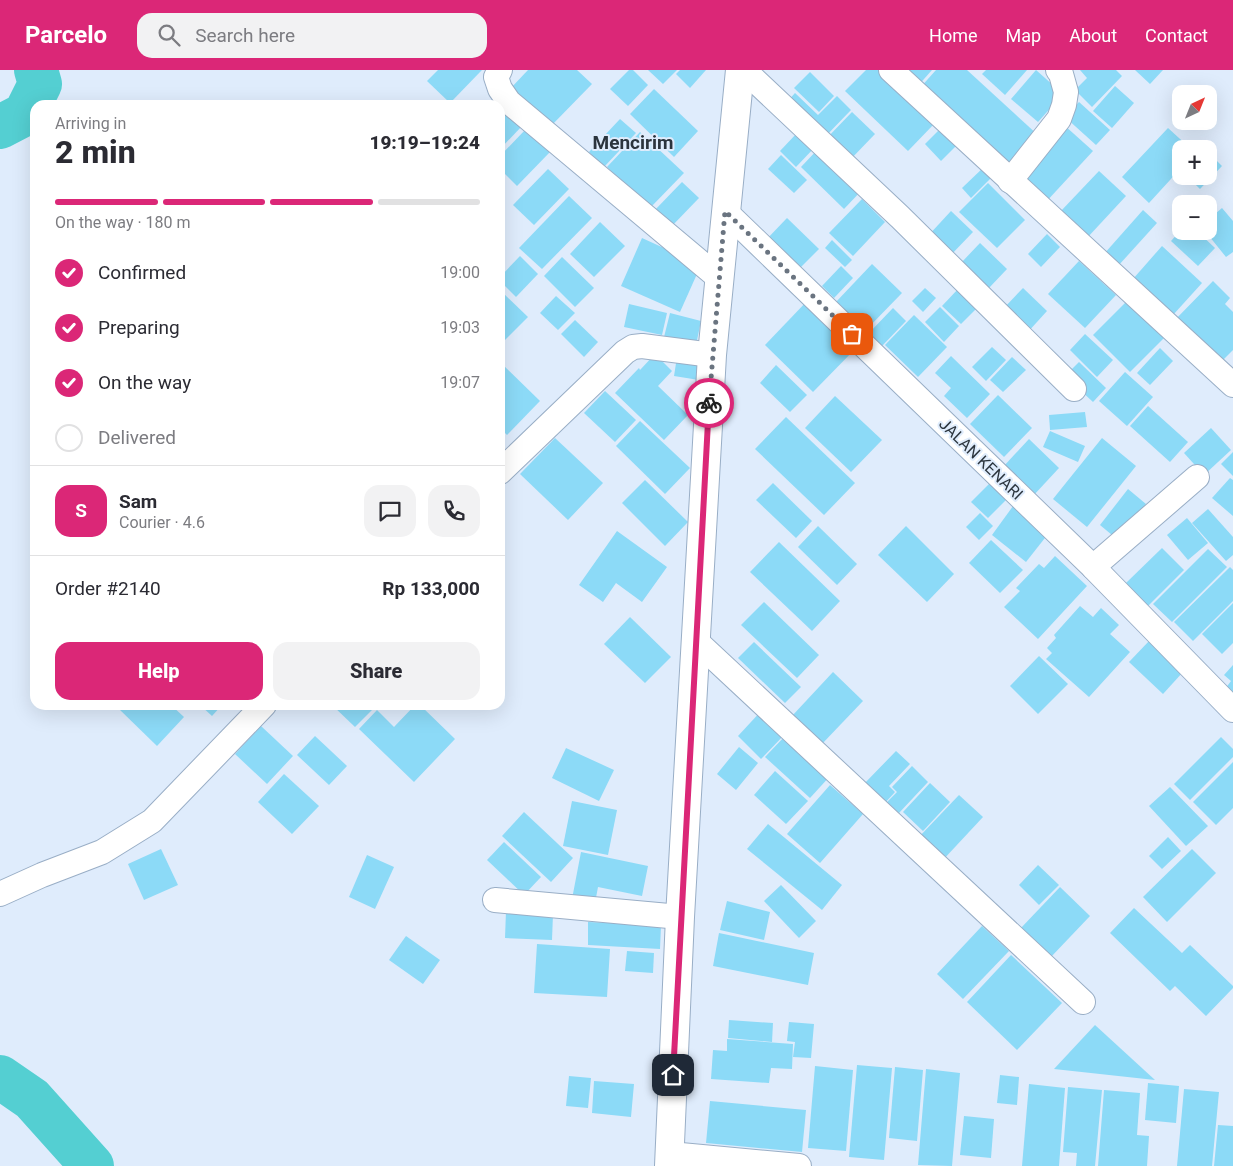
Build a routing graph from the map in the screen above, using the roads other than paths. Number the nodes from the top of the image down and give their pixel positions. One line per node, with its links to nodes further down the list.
1 (500, 70): 8 (street)
2 (740, 70): 7 (street)
3 (744, 70): 11 (street)
4 (891, 70): 6 (street)
5 (1058, 70): 6 (street)
6 (1010, 181): 10 (street)
7 (725, 211): 8 (street); 14 (street, JALAN KENARI)
8 (718, 278): 9 (street)
9 (712, 355): 12 (street); 15 (street)
10 (1233, 385)
11 (1074, 389)
12 (505, 467)
13 (1196, 478): 14 (street)
14 (1093, 567): 17 (street, JALAN KENARI)
15 (696, 641): 20 (street); 21 (street)
16 (259, 710): 18 (street)
17 (1233, 710)
18 (0, 894)
19 (496, 900): 20 (street)
20 (680, 917): 22 (street)
21 (1083, 1002)
22 (670, 1160): 23 (street)
23 (799, 1166)

